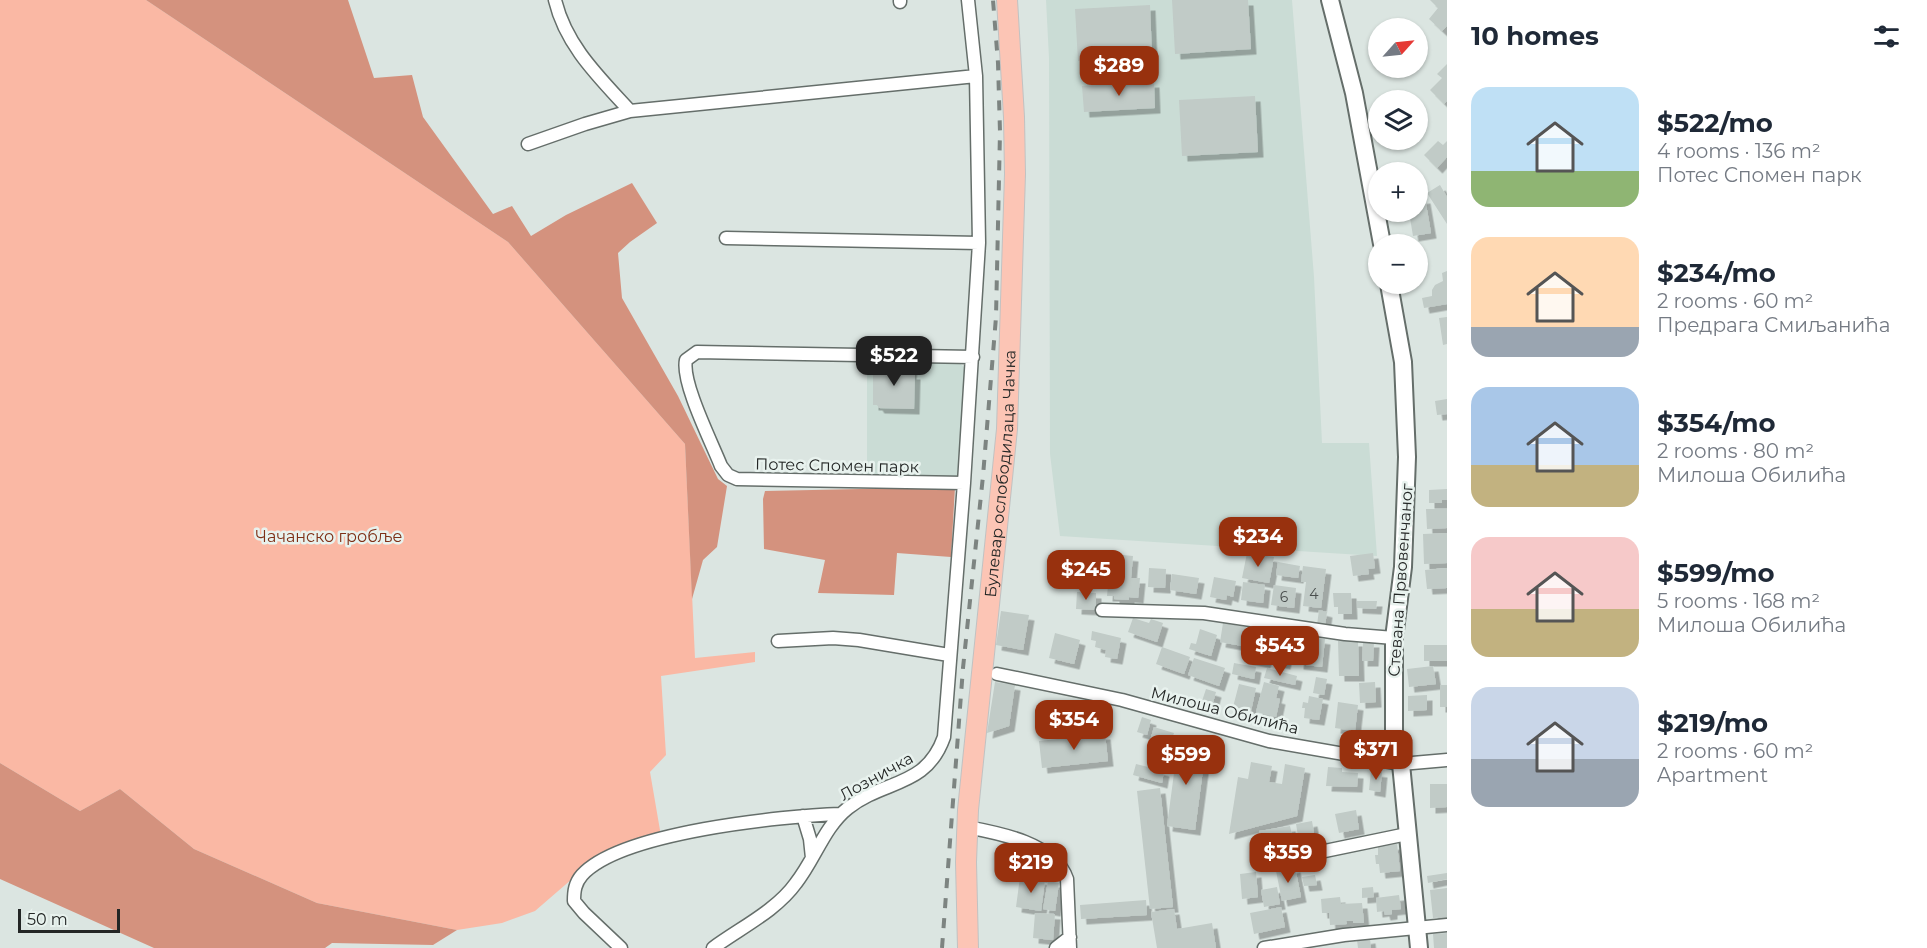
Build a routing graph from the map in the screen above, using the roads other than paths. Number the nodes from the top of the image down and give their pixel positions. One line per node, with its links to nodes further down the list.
1 (555, 0): 6 (street)
2 (968, 0): 5 (street)
3 (1008, 0): 23 (main road, Булевар ослободилаца Чачка)
4 (1330, 0): 8 (street)
5 (976, 76): 6 (street); 10 (street)
6 (630, 111): 7 (street)
7 (528, 144)
8 (1380, 234)
9 (726, 238): 10 (street)
10 (979, 243): 12 (street)
11 (1391, 294): 15 (street, Стевана Првовенчаног)
12 (973, 357): 13 (street); 13 (street, Потес Спомен парк)
13 (964, 483): 17 (street)
14 (1102, 610): 15 (street)
15 (1394, 638): 20 (street, Стевана Првовенчаног)
16 (778, 641): 17 (street)
17 (949, 655): 21 (street, Лозничка)
18 (997, 675): 20 (street, Милоша Обилића)
19 (1447, 760): 20 (street, Милоша Обилића)
20 (1401, 764): 24 (street, Стевана Првовенчаног)
21 (841, 814): 22 (street); 25 (street, Лозничка)
22 (803, 816): 25 (street); 30 (street)
23 (967, 827): 29 (street); 32 (main road, Булевар ослободилаца Чачка)
24 (1407, 834): 26 (street); 28 (street, Стевана Првовенчаног)
25 (812, 858): 31 (street, Лозничка)
26 (1262, 864)
27 (1447, 925): 28 (street)
28 (1418, 928): 34 (street); 35 (street, Стевана Првовенчаног)
29 (1070, 942): 33 (street)
30 (621, 948)
31 (713, 948)
32 (968, 948)
33 (1056, 948)
34 (1264, 948)
35 (1419, 948)

